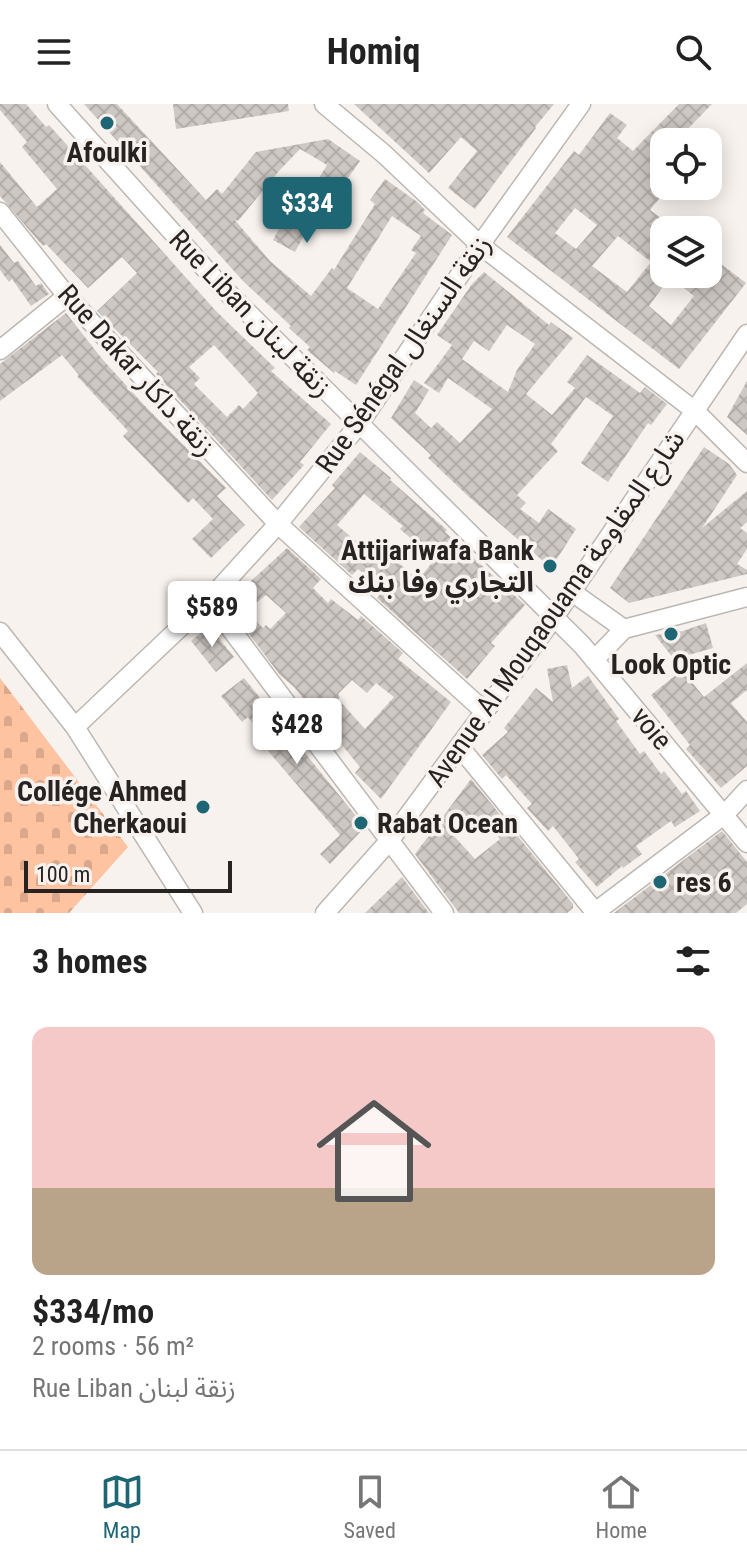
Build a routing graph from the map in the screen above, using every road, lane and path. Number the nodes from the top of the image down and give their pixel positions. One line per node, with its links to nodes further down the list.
1 (57, 104): 10 (street, Rue Liban زنقة لبنان)
2 (324, 104): 5 (street)
3 (581, 104): 5 (street, Rue Sénégal زنقة السنغال)
4 (0, 212): 6 (street, Rue Dakar زنقة داكار)
5 (480, 245): 9 (street); 10 (street, Rue Sénégal زنقة السنغال)
6 (67, 296): 8 (street); 12 (street, Rue Dakar زنقة داكار)
7 (747, 334): 9 (street, Avenue Al Mouqaouama شارع المقاومة)
8 (0, 350)
9 (695, 411): 11 (street); 13 (street, Avenue Al Mouqaouama شارع المقاومة)
10 (360, 423): 12 (street, Rue Sénégal زنقة السنغال); 16 (street, Rue Liban زنقة لبنان)
11 (747, 463)
12 (278, 524): 15 (street, Rue Sénégal زنقة السنغال); 20 (street, Rue Dakar زنقة داكار)
13 (572, 592): 16 (street, Avenue Al Mouqaouama شارع المقاومة); 17 (street)
14 (747, 597): 17 (street)
15 (209, 600): 21 (street, Rue Sénégal زنقة السنغال); 25 (street)
16 (555, 616): 19 (street, voie); 20 (street, Avenue Al Mouqaouama شارع المقاومة)
17 (624, 629): 19 (street)
18 (0, 632): 21 (street)
19 (594, 660): 24 (street, voie)
20 (484, 711): 22 (street, Avenue Al Mouqaouama شارع المقاومة)
21 (75, 727): 27 (street)
22 (459, 746): 25 (street, Avenue Al Mouqaouama شارع المقاومة); 30 (street)
23 (747, 790): 24 (street)
24 (725, 814): 26 (street, voie); 30 (street)
25 (390, 840): 28 (street, Avenue Al Mouqaouama شارع المقاومة); 29 (street)
26 (747, 843)
27 (193, 913)
28 (325, 913)
29 (444, 913)
30 (595, 913)

